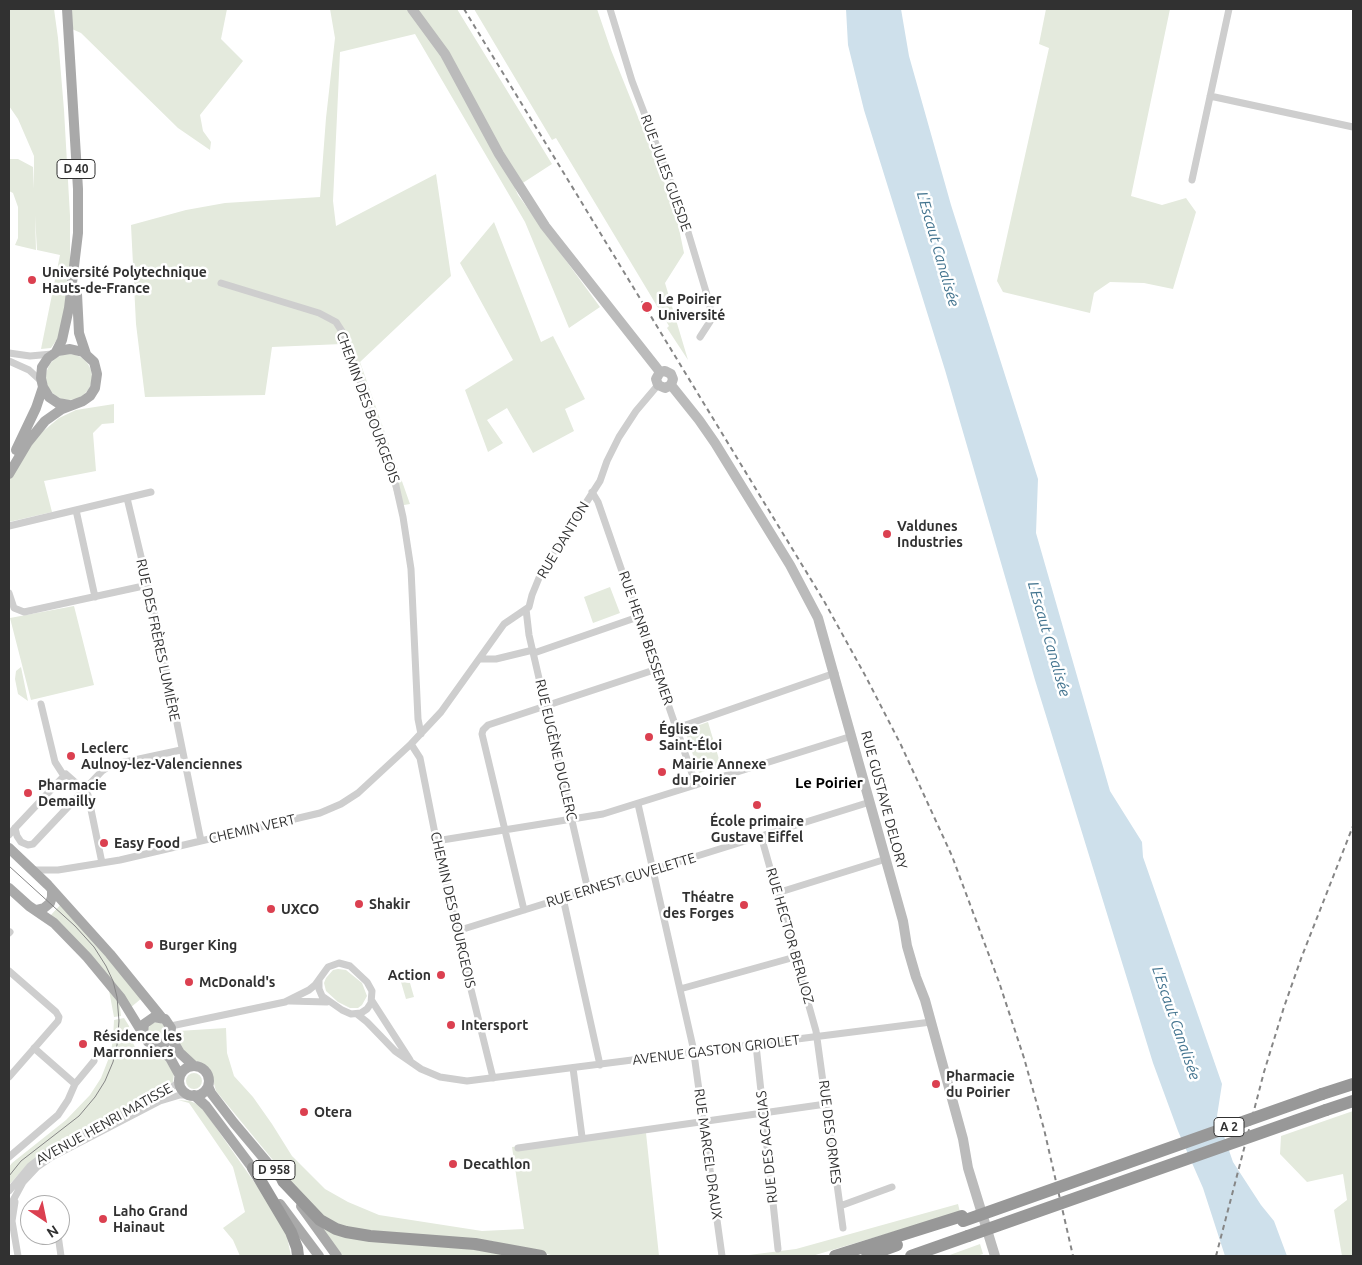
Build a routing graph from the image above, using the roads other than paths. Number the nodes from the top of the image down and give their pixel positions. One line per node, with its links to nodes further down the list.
1 (60, 9): 8 (main road, D 40)
2 (67, 9): 8 (main road, D 40)
3 (406, 9): 7 (street)
4 (412, 9): 7 (street)
5 (610, 9): 14 (street, RUE JULES GUESDE)
6 (1229, 9): 9 (street)
7 (420, 20): 19 (street)
8 (71, 87): 12 (main road, D 40)
9 (1210, 96): 10 (street); 11 (street)
10 (1353, 127)
11 (1192, 180)
12 (77, 251): 16 (main road, D 40); 17 (main road, D 40)
13 (221, 283): 43 (street, CHEMIN DES BOURGEOIS)
14 (700, 337)
15 (9, 353): 16 (street)
16 (54, 353): 17 (main road); 20 (main road)
17 (86, 354): 23 (main road)
18 (9, 361): 20 (street)
19 (660, 372): 21 (street); 22 (street)
20 (42, 384): 23 (main road); 24 (main road)
21 (658, 385): 22 (street); 27 (street, RUE DANTON)
22 (670, 386): 39 (street, RUE GUSTAVE DELORY)
23 (69, 405): 25 (main road)
24 (9, 464)
25 (9, 474)
26 (151, 492): 28 (street)
27 (592, 492): 34 (street, RUE DANTON); 35 (street, RUE HENRI BESSEMER)
28 (128, 498): 29 (street); 31 (street, RUE DES FRÈRES LUMIÈRE)
29 (76, 510): 30 (street); 33 (street)
30 (9, 526)
31 (148, 585): 33 (street); 46 (street, RUE DES FRÈRES LUMIÈRE)
32 (9, 593): 33 (street)
33 (95, 597)
34 (526, 609): 36 (street, RUE EUGÈNE DUCLERC); 37 (street)
35 (638, 617): 36 (street); 38 (street, RUE HENRI BESSEMER)
36 (533, 651): 37 (street); 41 (street, RUE EUGÈNE DUCLERC)
37 (480, 659): 43 (street)
38 (657, 668): 41 (street); 42 (street, RUE HENRI BESSEMER)
39 (835, 673): 42 (street); 44 (street, RUE GUSTAVE DELORY)
40 (41, 704): 47 (street)
41 (546, 706): 52 (street, RUE EUGÈNE DUCLERC); 54 (street)
42 (677, 728): 48 (street, RUE HENRI BESSEMER)
43 (421, 734): 45 (street, CHEMIN VERT)
44 (852, 736): 48 (street); 50 (street, RUE GUSTAVE DELORY)
45 (411, 744): 57 (street, CHEMIN VERT); 58 (street, CHEMIN DES BOURGEOIS)
46 (181, 750): 49 (street); 57 (street, RUE DES FRÈRES LUMIÈRE)
47 (64, 776): 49 (street); 53 (street)
48 (696, 785): 51 (street)
49 (84, 790): 53 (street); 61 (street)
50 (870, 802): 56 (street, RUE ERNEST CUVELETTE); 60 (street, RUE GUSTAVE DELORY)
51 (638, 804): 52 (street); 64 (street, RUE MARCEL DRAUX)
52 (572, 820): 54 (street); 67 (street, RUE EUGÈNE DUCLERC)
53 (15, 828): 55 (street)
54 (505, 831): 58 (street); 71 (street)
55 (9, 835)
56 (761, 836): 64 (street, RUE ERNEST CUVELETTE); 68 (street, RUE HECTOR BERLIOZ)
57 (201, 841): 61 (street, CHEMIN VERT)
58 (436, 841): 72 (street, CHEMIN DES BOURGEOIS)
59 (9, 848): 62 (main road)
60 (886, 859): 68 (street); 82 (street, RUE GUSTAVE DELORY)
61 (102, 863): 63 (street, CHEMIN VERT)
62 (33, 870): 63 (street, CHEMIN VERT); 65 (main road)
63 (58, 870): 65 (street)
64 (653, 870): 67 (street, RUE ERNEST CUVELETTE); 76 (street, RUE MARCEL DRAUX)
65 (49, 886): 70 (main road); 81 (main road)
66 (9, 888): 70 (main road)
67 (588, 890): 69 (street, RUE ERNEST CUVELETTE)
68 (778, 893): 73 (street, RUE HECTOR BERLIOZ)
69 (563, 898): 71 (street, RUE ERNEST CUVELETTE); 92 (street)
70 (36, 910): 84 (main road)
71 (524, 910): 72 (street, RUE ERNEST CUVELETTE)
72 (457, 931): 97 (street, CHEMIN DES BOURGEOIS)
73 (796, 957): 76 (street); 85 (street, RUE HECTOR BERLIOZ)
74 (9, 971): 88 (street)
75 (319, 980): 77 (street); 78 (street); 79 (street)
76 (680, 989): 89 (street, RUE MARCEL DRAUX)
77 (372, 1001): 80 (street); 91 (street)
78 (285, 1002): 79 (street); 83 (street)
79 (328, 1002): 80 (street)
80 (357, 1014): 91 (street, AVENUE GASTON GRIOLET)
81 (162, 1018): 83 (main road); 84 (main road)
82 (930, 1022): 85 (street, AVENUE GASTON GRIOLET); 128 (street, RUE GUSTAVE DELORY)
83 (170, 1031): 87 (main road); 93 (main road)
84 (143, 1034): 87 (main road)
85 (817, 1037): 86 (street, AVENUE GASTON GRIOLET); 103 (street, RUE DES ORMES)
86 (756, 1044): 89 (street, AVENUE GASTON GRIOLET); 104 (street, RUE DES ACACIAS)
87 (156, 1045): 96 (main road)
88 (34, 1048): 95 (street); 98 (street)
89 (694, 1053): 92 (street, AVENUE GASTON GRIOLET); 105 (street, RUE MARCEL DRAUX)
90 (94, 1061): 98 (street)
91 (412, 1063): 97 (street, AVENUE GASTON GRIOLET)
92 (600, 1065): 94 (street, AVENUE GASTON GRIOLET)
93 (194, 1066): 96 (main road); 100 (main road)
94 (573, 1068): 97 (street, AVENUE GASTON GRIOLET); 106 (street)
95 (9, 1077)
96 (180, 1078): 101 (main road); 113 (street, AVENUE HENRI MATISSE)
97 (493, 1078)
98 (75, 1084): 108 (street)
99 (1353, 1084): 116 (highway, A 2, bridge)
100 (208, 1086): 101 (main road); 110 (main road, D 958)
101 (192, 1095): 109 (main road, D 958); 111 (street, AVENUE HENRI MATISSE)
102 (1353, 1101): 127 (highway, A 2, bridge)
103 (826, 1104): 104 (street); 114 (street, RUE DES ORMES)
104 (764, 1112): 105 (street); 118 (street, RUE DES ACACIAS)
105 (704, 1120): 106 (street); 124 (street, RUE MARCEL DRAUX)
106 (582, 1137): 107 (street)
107 (518, 1148)
108 (9, 1156)
109 (253, 1168): 120 (highway); 121 (main road, D 958)
110 (283, 1181): 122 (main road, D 958); 123 (highway)
111 (19, 1186): 115 (street, AVENUE HENRI MATISSE); 119 (street)
112 (892, 1187): 114 (street)
113 (9, 1191)
114 (840, 1206): 117 (street, RUE DES ORMES)
115 (9, 1208)
116 (962, 1219): 125 (highway); 126 (highway)
117 (842, 1228)
118 (778, 1249)
119 (18, 1256)
120 (298, 1256)
121 (319, 1256)
122 (337, 1256)
123 (541, 1256)
124 (722, 1256)
125 (835, 1256)
126 (867, 1256)
127 (911, 1256)
128 (995, 1256)

